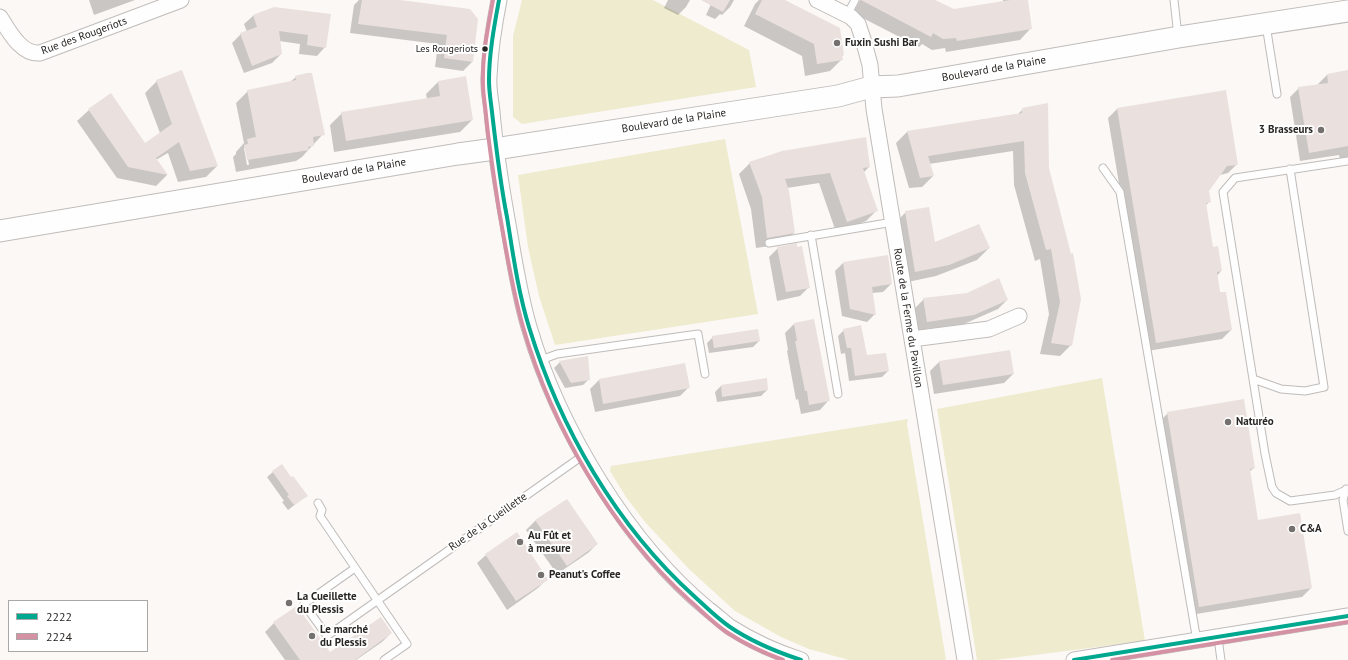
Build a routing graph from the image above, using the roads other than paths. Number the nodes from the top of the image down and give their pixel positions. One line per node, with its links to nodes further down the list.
1 (181, 0): 8 (street, Rue des Rougeriots)
2 (500, 0): 13 (street)
3 (817, 0): 7 (street, Route de la Ferme du Pavillon)
4 (855, 0): 7 (lane)
5 (1174, 0): 10 (lane)
6 (1348, 11): 9 (main road, Boulevard de la Plaine)
7 (847, 16): 11 (street, Route de la Ferme du Pavillon)
8 (0, 18)
9 (1266, 23): 10 (main road, Boulevard de la Plaine); 12 (lane)
10 (1179, 37): 11 (main road, Boulevard de la Plaine)
11 (871, 87): 13 (main road, Boulevard de la Plaine); 17 (street, Route de la Ferme du Pavillon)
12 (1277, 94)
13 (495, 149): 18 (main road, Boulevard de la Plaine); 23 (street)
14 (1348, 161): 16 (lane)
15 (1102, 168): 35 (lane)
16 (1290, 169): 25 (lane); 25 (lane)
17 (893, 222): 19 (lane); 22 (street, Route de la Ferme du Pavillon)
18 (0, 231)
19 (810, 235): 20 (lane); 26 (lane)
20 (769, 243)
21 (1019, 316): 22 (street)
22 (912, 339): 39 (street, Route de la Ferme du Pavillon)
23 (541, 360): 24 (lane); 27 (street)
24 (705, 374)
25 (1253, 379): 28 (lane)
26 (838, 394)
27 (585, 456): 32 (lane, Rue de la Cueillette); 38 (street)
28 (1347, 489): 30 (lane)
29 (318, 503): 31 (lane)
30 (1348, 531)
31 (355, 568): 32 (lane); 32 (lane, Rue de la Cueillette)
32 (378, 601): 37 (lane)
33 (1348, 616): 34 (street)
34 (1218, 638): 35 (street); 41 (lane)
35 (1197, 641): 36 (street)
36 (1148, 654): 40 (street)
37 (384, 660)
38 (801, 660)
39 (965, 660)
40 (1074, 660)
41 (1221, 660)

